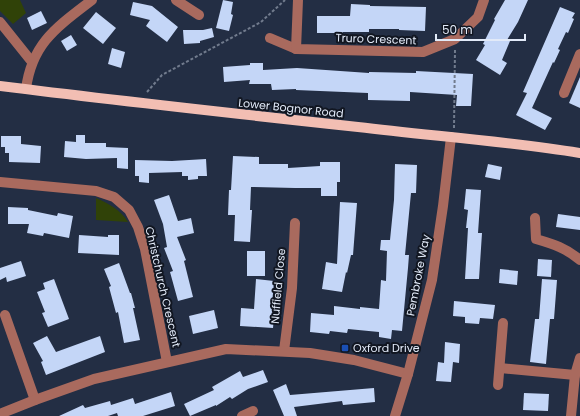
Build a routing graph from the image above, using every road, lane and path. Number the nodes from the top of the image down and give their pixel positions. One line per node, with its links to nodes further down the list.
1 (92, 0): 12 (street)
2 (176, 0): 6 (street)
3 (285, 0): 16 (path)
4 (298, 0): 10 (street)
5 (484, 0): 9 (street, Truro Crescent)
6 (198, 15)
7 (0, 22): 12 (street)
8 (270, 38): 10 (street, Truro Crescent)
9 (456, 39): 10 (street, Truro Crescent); 17 (path)
10 (296, 48)
11 (580, 54): 15 (street)
12 (32, 62): 14 (street)
13 (0, 86): 14 (main road, Lower Bognor Road)
14 (26, 89): 16 (main road, Lower Bognor Road)
15 (564, 93)
16 (140, 104): 18 (main road, Lower Bognor Road)
17 (461, 129)
18 (451, 137): 19 (main road, Lower Bognor Road); 30 (street, Pembroke Way)
19 (580, 153)
20 (0, 182): 28 (street, Christchurch Crescent)
21 (536, 218): 23 (street)
22 (295, 223): 26 (street, Nuffield Close)
23 (580, 260)
24 (5, 315): 33 (street)
25 (503, 324): 29 (street)
26 (284, 351): 28 (street); 30 (street)
27 (580, 358): 31 (street)
28 (167, 362): 33 (street)
29 (500, 368): 31 (street); 32 (street)
30 (408, 374): 37 (street, Pembroke Way)
31 (575, 375): 38 (street)
32 (498, 385)
33 (35, 400): 35 (street)
34 (253, 411): 36 (street)
35 (0, 414)
36 (242, 416)
37 (395, 416)
38 (571, 416)

